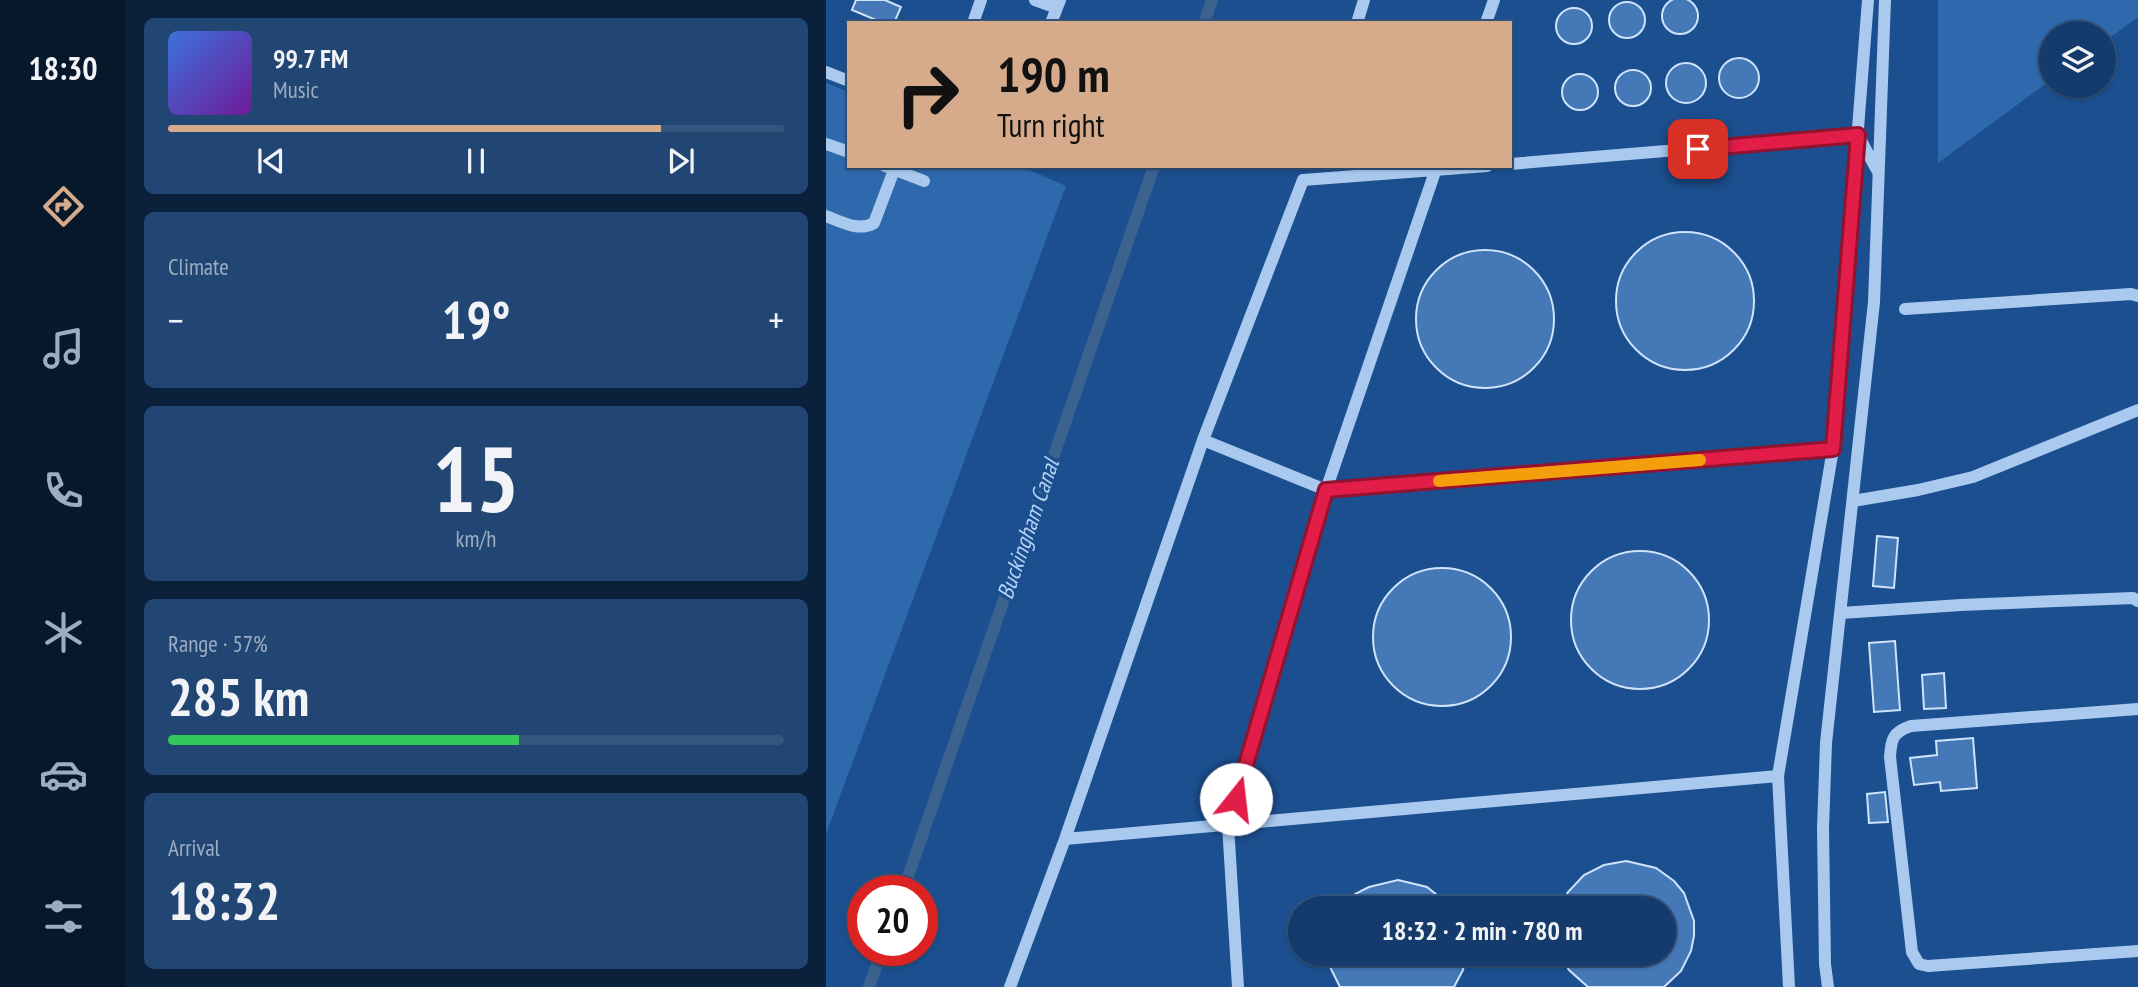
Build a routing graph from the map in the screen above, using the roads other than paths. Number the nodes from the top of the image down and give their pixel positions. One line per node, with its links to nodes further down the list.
1 (981, 0): 8 (lane)
2 (1035, 0): 7 (lane)
3 (1364, 0): 10 (lane)
4 (1494, 0): 11 (lane)
5 (1868, 0): 14 (lane)
6 (1885, 0): 21 (lane)
7 (1058, 4): 9 (lane)
8 (974, 21)
9 (1052, 21)
10 (1358, 21)
11 (1487, 21)
12 (826, 72): 13 (lane)
13 (847, 80)
14 (1858, 135): 17 (lane); 21 (lane); 29 (lane)
15 (826, 144): 16 (lane)
16 (847, 151)
17 (1512, 164)
18 (890, 168): 23 (lane); 24 (lane)
19 (1307, 168): 22 (lane)
20 (1436, 168): 22 (lane); 30 (lane)
21 (1879, 175): 31 (lane)
22 (1303, 180): 28 (lane)
23 (924, 181)
24 (826, 216)
25 (2138, 296): 26 (lane)
26 (1905, 309)
27 (2138, 410): 31 (lane)
28 (1203, 440): 30 (lane); 37 (lane)
29 (1833, 449): 30 (lane); 35 (lane)
30 (1326, 490): 36 (lane)
31 (1853, 501): 33 (lane)
32 (2138, 601): 33 (lane)
33 (1841, 612): 42 (lane)
34 (2138, 709): 38 (lane)
35 (1777, 776): 36 (lane); 41 (lane)
36 (1228, 825): 37 (lane); 40 (lane)
37 (1065, 839): 39 (lane)
38 (2138, 951)
39 (1010, 987)
40 (1238, 987)
41 (1789, 987)
42 (1828, 987)

